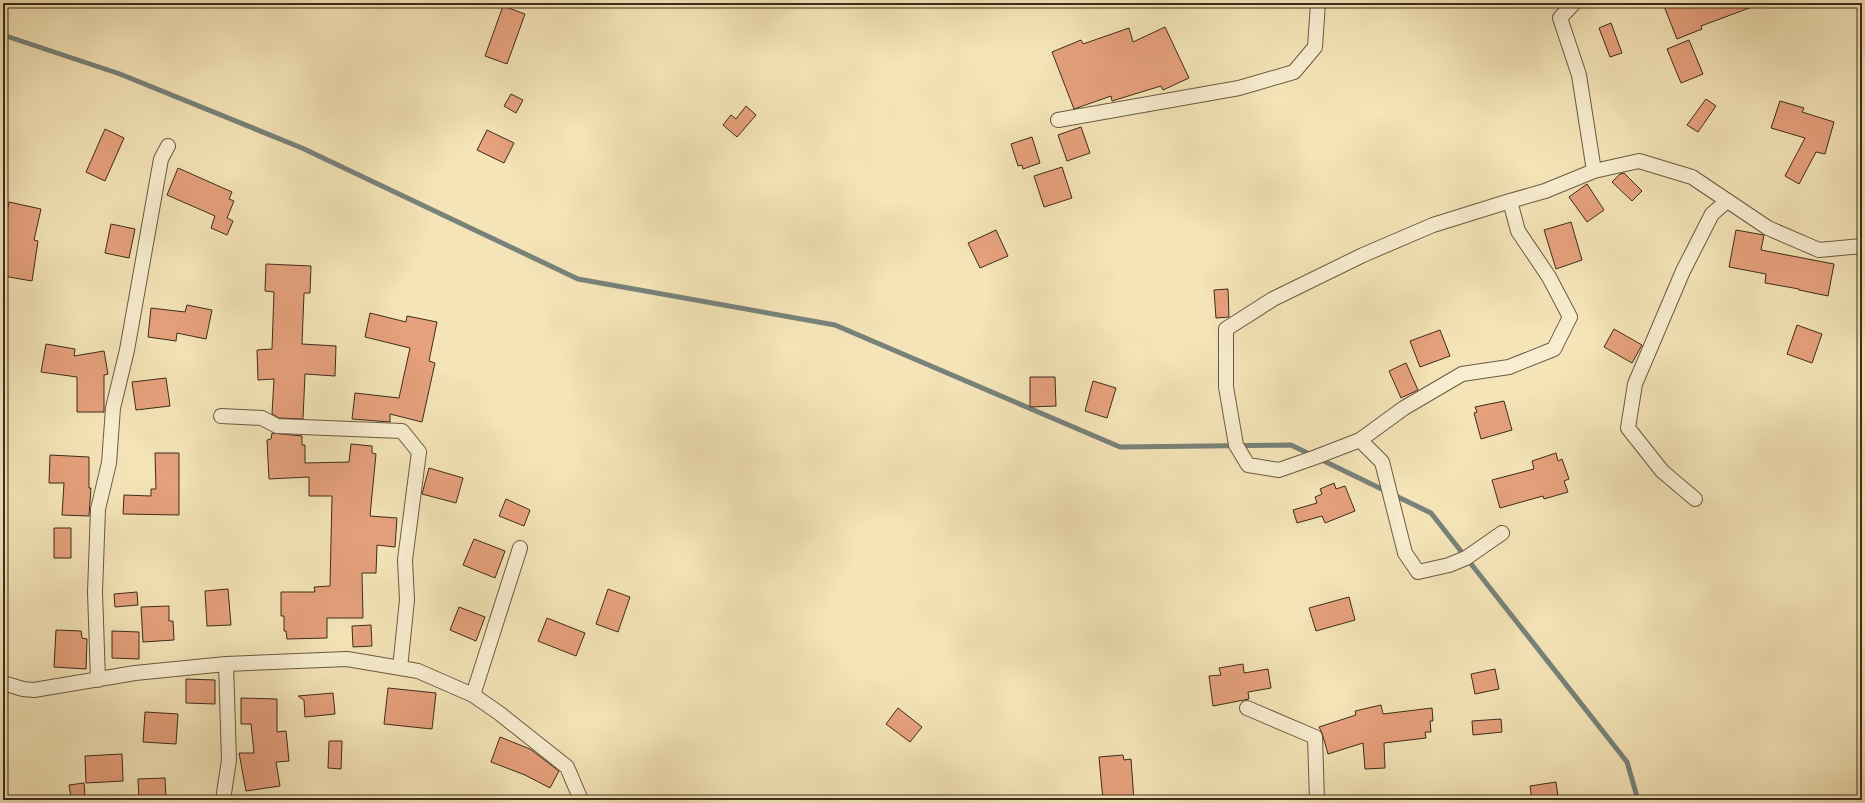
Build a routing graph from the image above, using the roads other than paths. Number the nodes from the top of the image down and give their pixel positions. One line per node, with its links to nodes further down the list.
1 (1318, 3): 3 (street)
2 (1574, 3): 5 (street)
3 (1058, 120)
4 (168, 146): 16 (street)
5 (1594, 171): 6 (street); 7 (street)
6 (1510, 201): 10 (street); 10 (street)
7 (1727, 201): 8 (street); 11 (street)
8 (1862, 246)
9 (221, 416): 15 (street)
10 (1360, 440): 12 (street)
11 (1695, 499)
12 (1502, 533)
13 (520, 548): 18 (street)
14 (226, 664): 15 (street); 16 (street); 20 (street)
15 (400, 668): 18 (street)
16 (98, 680): 17 (street)
17 (3, 683)
18 (473, 695): 21 (street)
19 (1247, 708): 22 (street)
20 (223, 800)
21 (581, 800)
22 (1317, 800)

